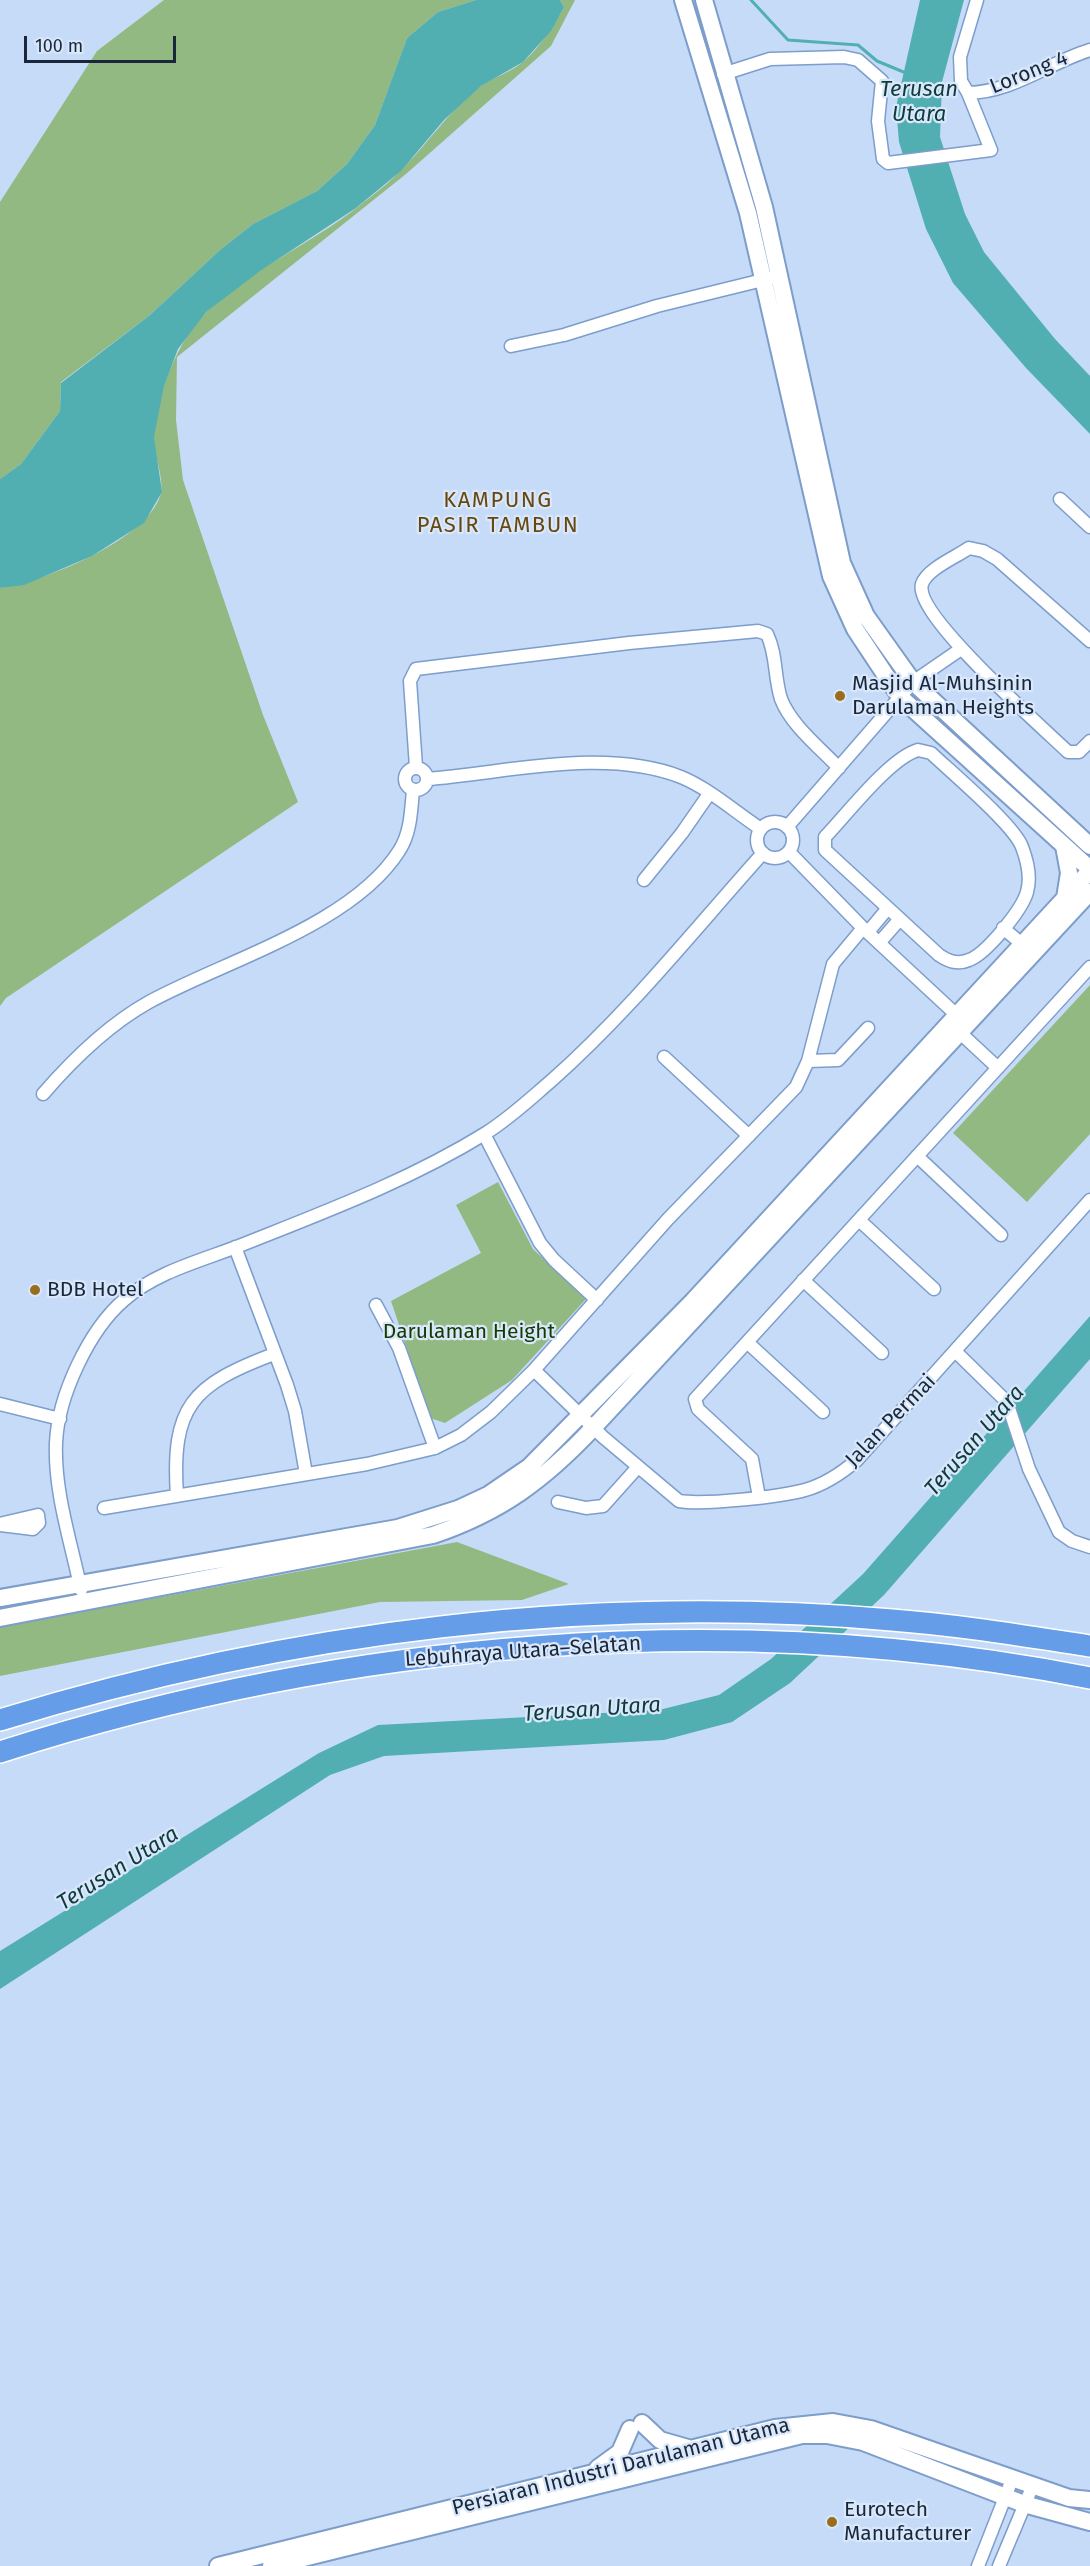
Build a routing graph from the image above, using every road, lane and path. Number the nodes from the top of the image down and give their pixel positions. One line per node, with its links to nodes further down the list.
1 (683, 0): 8 (street)
2 (704, 0): 5 (street)
3 (977, 0): 6 (street)
4 (1090, 50): 6 (street, Lorong 4)
5 (723, 74): 6 (street); 7 (street)
6 (968, 93)
7 (781, 276): 8 (street); 14 (street)
8 (764, 280): 9 (street); 15 (street)
9 (511, 346)
10 (1060, 499): 11 (street)
11 (1090, 527)
12 (1090, 641): 13 (street)
13 (961, 649): 14 (street); 16 (street)
14 (913, 682): 15 (street); 25 (street)
15 (900, 697): 18 (street); 24 (street)
16 (1090, 741)
17 (416, 767): 18 (street); 19 (street); 20 (street)
18 (838, 768): 22 (street)
19 (427, 779): 20 (street); 21 (street)
20 (413, 790): 44 (street)
21 (709, 794): 23 (street); 29 (street)
22 (787, 827): 23 (street); 26 (street)
23 (761, 829): 27 (street)
24 (1064, 846): 28 (street); 31 (street)
25 (1090, 846)
26 (789, 852): 27 (street); 35 (street)
27 (763, 853): 45 (street)
28 (1090, 870): 31 (street)
29 (644, 880)
30 (1090, 892): 39 (street)
31 (1065, 899): 37 (street)
32 (888, 908): 33 (street); 34 (street); 35 (street)
33 (900, 919): 34 (street); 36 (street)
34 (1003, 928): 37 (street)
35 (865, 930): 36 (street); 42 (street)
36 (879, 943): 39 (street)
37 (1023, 945): 39 (street)
38 (1090, 967): 43 (street)
39 (959, 1024): 43 (street); 63 (street); 65 (street)
40 (868, 1028): 42 (street)
41 (664, 1057): 46 (street)
42 (807, 1061): 46 (street)
43 (998, 1068): 47 (street)
44 (44, 1094)
45 (484, 1134): 51 (street); 54 (street)
46 (749, 1136): 54 (street)
47 (917, 1156): 49 (street); 50 (street)
48 (1090, 1200): 57 (street, Jalan Permai)
49 (859, 1220): 52 (street); 53 (street)
50 (1001, 1235)
51 (236, 1247): 59 (street); 64 (street)
52 (803, 1280): 56 (street); 58 (street)
53 (934, 1289)
54 (597, 1300): 60 (street)
55 (376, 1305): 66 (street)
56 (748, 1343): 62 (street); 70 (street)
57 (956, 1352): 70 (street, Jalan Permai); 73 (street)
58 (882, 1353)
59 (274, 1354): 68 (street); 69 (street)
60 (534, 1370): 63 (street, Jalan Permai); 66 (street)
61 (0, 1404): 64 (street)
62 (823, 1412)
63 (581, 1416): 65 (street, Jalan Permai); 74 (street)
64 (60, 1419): 74 (street)
65 (593, 1428): 67 (street, Jalan Permai); 76 (street)
66 (435, 1448): 68 (street)
67 (637, 1468): 70 (street, Jalan Permai); 71 (street)
68 (306, 1474): 69 (street)
69 (177, 1496): 72 (street)
70 (759, 1497)
71 (558, 1502)
72 (104, 1508)
73 (1090, 1547)
74 (79, 1582): 75 (street); 76 (street)
75 (0, 1598)
76 (83, 1602): 77 (street)
77 (0, 1618)
78 (1090, 1646): 80 (highway, Lebuhraya Utara–Selatan)
79 (1090, 1678): 81 (highway, Lebuhraya Utara–Selatan)
80 (0, 1720)
81 (0, 1752)
82 (691, 2448): 83 (street, Persiaran Industri Darulaman Utama); 83 (street); 84 (street, Persiaran Industri Darulaman Utama)
83 (587, 2475): 90 (street, Persiaran Industri Darulaman Utama)
84 (1013, 2478): 85 (street, Persiaran Industri Darulaman Utama); 86 (street)
85 (1033, 2485): 87 (street, Persiaran Industri Darulaman Utama); 88 (street)
86 (1006, 2496): 88 (street, Persiaran Industri Darulaman Utama); 91 (street, Persiaran Industri Darulaman Utama); 92 (street)
87 (1090, 2500)
88 (1024, 2504): 89 (street, Persiaran Industri Darulaman Utama); 93 (street)
89 (1090, 2522)
90 (218, 2566)
91 (271, 2566)
92 (978, 2566)
93 (999, 2566)

